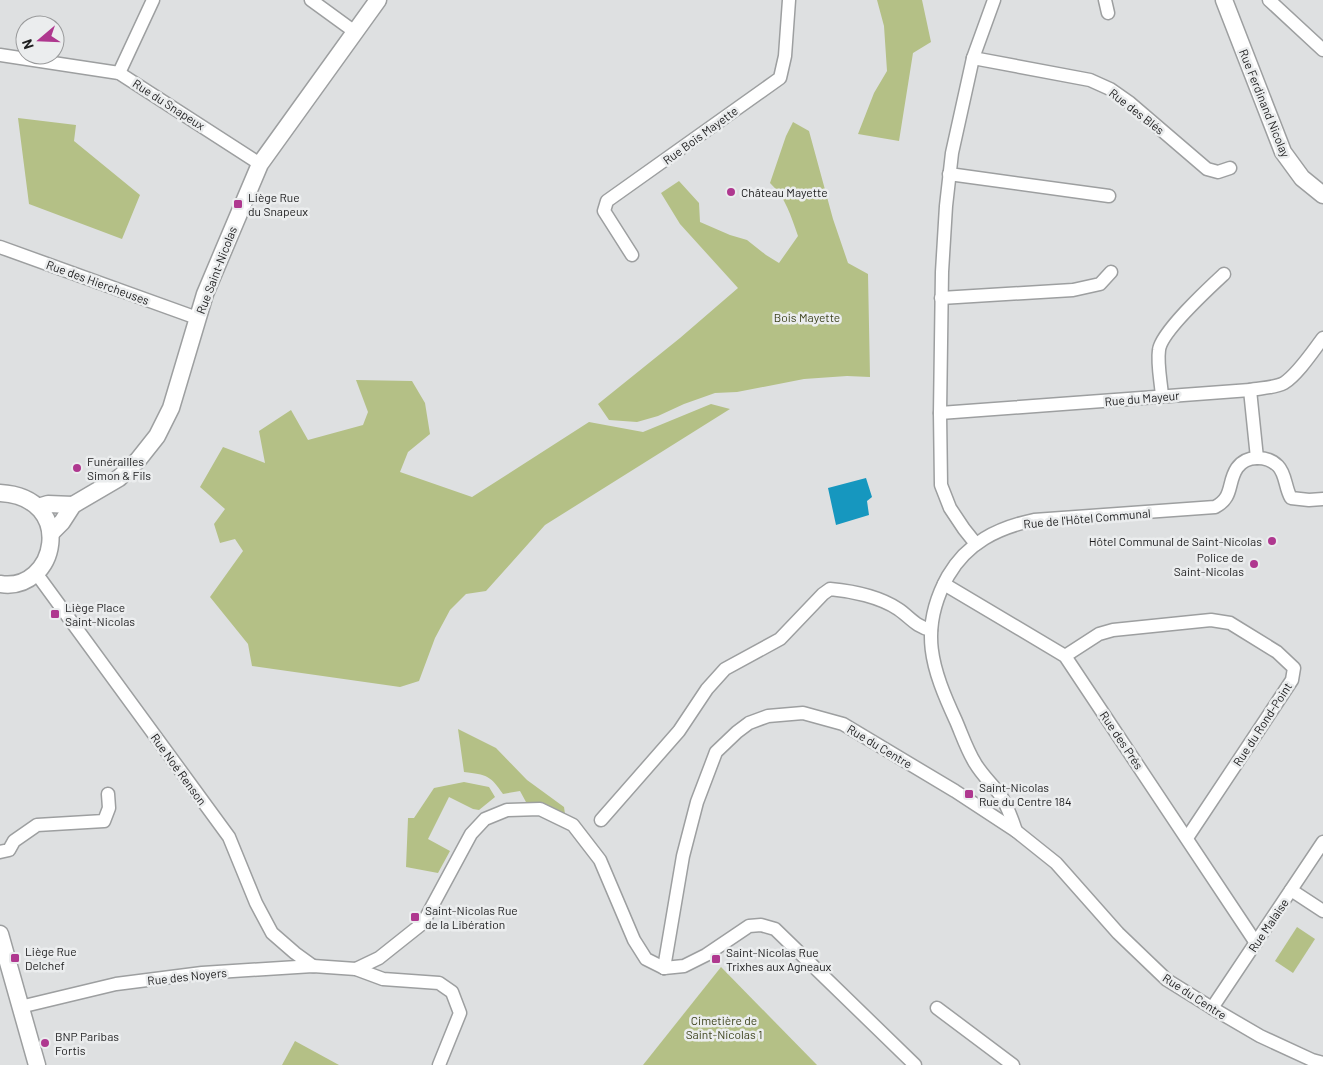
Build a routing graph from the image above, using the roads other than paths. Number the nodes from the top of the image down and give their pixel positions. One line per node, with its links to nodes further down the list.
1 (153, 0): 12 (street, Rue du Snapeux)
2 (312, 0): 8 (street)
3 (378, 0): 8 (street, Rue Saint-Nicolas)
4 (789, 0): 19 (street, Rue Bois Mayette)
5 (994, 0): 11 (street)
6 (1224, 0): 17 (street, Rue Ferdinand Nicolay)
7 (1269, 0): 9 (street)
8 (354, 32): 13 (street, Rue Saint-Nicolas)
9 (1323, 50)
10 (0, 55): 12 (street)
11 (973, 58): 14 (street, Rue des Blés); 15 (street)
12 (120, 73): 13 (street, Rue du Snapeux)
13 (260, 164): 23 (street, Rue Saint-Nicolas)
14 (1230, 168)
15 (949, 174): 16 (street); 22 (street)
16 (1109, 196)
17 (1323, 196)
18 (0, 246): 23 (street, Rue des Hiercheuses)
19 (632, 255)
20 (1111, 272): 22 (street)
21 (1224, 274): 26 (street)
22 (941, 298): 27 (street)
23 (197, 318): 31 (street, Rue Saint-Nicolas)
24 (1323, 338): 25 (street, Rue du Mayeur)
25 (1250, 390): 26 (street, Rue du Mayeur); 28 (street)
26 (1162, 396): 27 (street, Rue du Mayeur)
27 (940, 413): 34 (street)
28 (1257, 458): 30 (street); 34 (street, Rue de l'Hôtel Communal)
29 (0, 493): 32 (street)
30 (1323, 499)
31 (72, 506): 32 (street); 33 (street, Rue Saint-Nicolas)
32 (38, 507): 33 (street)
33 (51, 533): 35 (street)
34 (976, 544): 36 (street, Rue de l'Hôtel Communal)
35 (36, 573): 37 (street); 50 (street, Rue Noé Renson)
36 (944, 584): 38 (street, Rue de l'Hôtel Communal); 39 (street, Rue des Prés)
37 (2, 588)
38 (931, 630): 41 (street); 42 (street, Rue de l'Hôtel Communal)
39 (1066, 656): 43 (street, Rue des Prés); 43 (street, Rue du Rond-Point)
40 (108, 794): 45 (street)
41 (601, 820)
42 (1016, 831): 52 (street, Rue du Centre); 54 (street, Rue du Centre)
43 (1187, 838): 49 (street, Rue des Prés)
44 (1323, 842): 46 (street, Rue Malaise)
45 (0, 852)
46 (1291, 890): 47 (street); 49 (street, Rue Malaise)
47 (1323, 911)
48 (0, 934): 55 (street)
49 (1256, 943): 54 (street, Rue Malaise)
50 (313, 966): 51 (street, Rue des Noyers); 55 (street, Rue des Noyers)
51 (356, 968): 52 (street); 58 (street)
52 (664, 968): 59 (street)
53 (937, 1008): 60 (street)
54 (1212, 1008): 57 (street, Rue du Centre)
55 (21, 1011): 56 (street)
56 (36, 1063)
57 (1323, 1063)
58 (439, 1065)
59 (915, 1065)
60 (1013, 1065)

